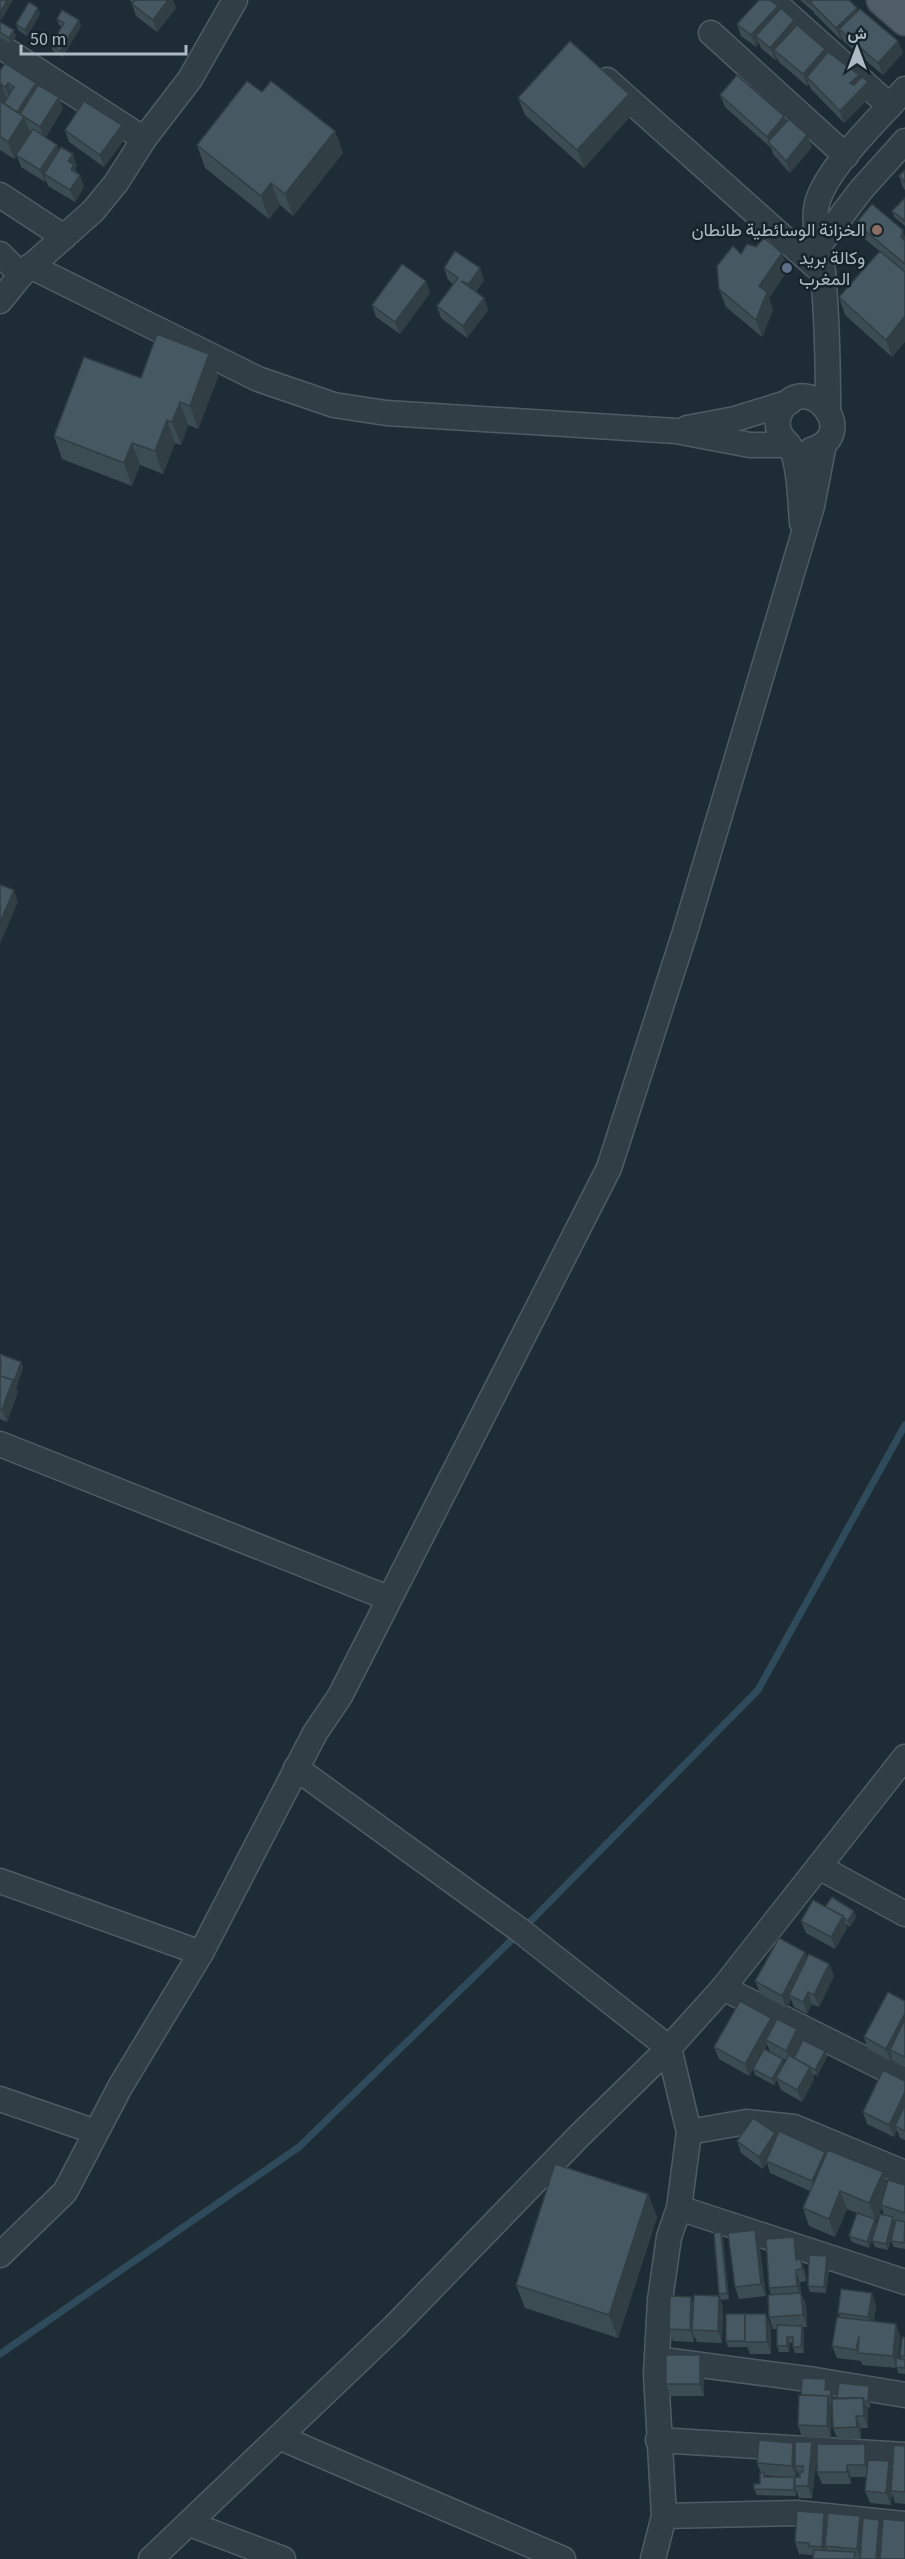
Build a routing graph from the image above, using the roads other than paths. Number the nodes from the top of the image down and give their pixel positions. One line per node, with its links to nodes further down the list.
1 (235, 0): 9 (street)
2 (772, 0): 8 (street)
3 (882, 0): 4 (main road)
4 (905, 20)
5 (711, 33): 11 (street)
6 (0, 46): 9 (street)
7 (599, 72): 17 (street)
8 (898, 97): 11 (street)
9 (144, 139): 13 (street)
10 (905, 141): 14 (street)
11 (846, 156): 14 (street)
12 (0, 195): 13 (street)
13 (64, 237): 16 (street)
14 (820, 244): 17 (street)
15 (0, 254): 16 (street)
16 (25, 271): 18 (street); 22 (street)
17 (823, 273): 19 (street)
18 (0, 301)
19 (827, 326): 20 (street); 21 (street)
20 (797, 399): 21 (street); 22 (street); 24 (street)
21 (828, 410): 23 (street)
22 (676, 431): 24 (street)
23 (824, 444): 24 (street); 25 (street)
24 (789, 446): 25 (street)
25 (803, 536): 27 (street)
26 (0, 1444): 27 (street)
27 (388, 1599): 29 (street)
28 (905, 1757): 30 (street)
29 (296, 1768): 33 (street); 35 (street)
30 (819, 1867): 32 (street); 34 (street)
31 (0, 1881): 33 (street)
32 (905, 1914)
33 (201, 1953): 38 (street)
34 (723, 1988): 35 (street); 36 (street)
35 (669, 2048): 39 (street); 46 (street)
36 (905, 2079)
37 (0, 2099): 38 (street)
38 (96, 2132): 42 (street)
39 (688, 2132): 40 (street); 41 (street)
40 (905, 2173)
41 (680, 2208): 43 (street); 44 (street)
42 (0, 2255)
43 (905, 2282)
44 (657, 2359): 45 (street); 47 (street)
45 (905, 2395)
46 (279, 2438): 50 (street); 54 (street)
47 (658, 2440): 48 (street); 49 (street)
48 (905, 2455)
49 (664, 2516): 51 (street); 55 (street)
50 (190, 2524): 52 (street); 53 (street)
51 (905, 2524)
52 (151, 2559)
53 (283, 2559)
54 (563, 2559)
55 (653, 2559)

